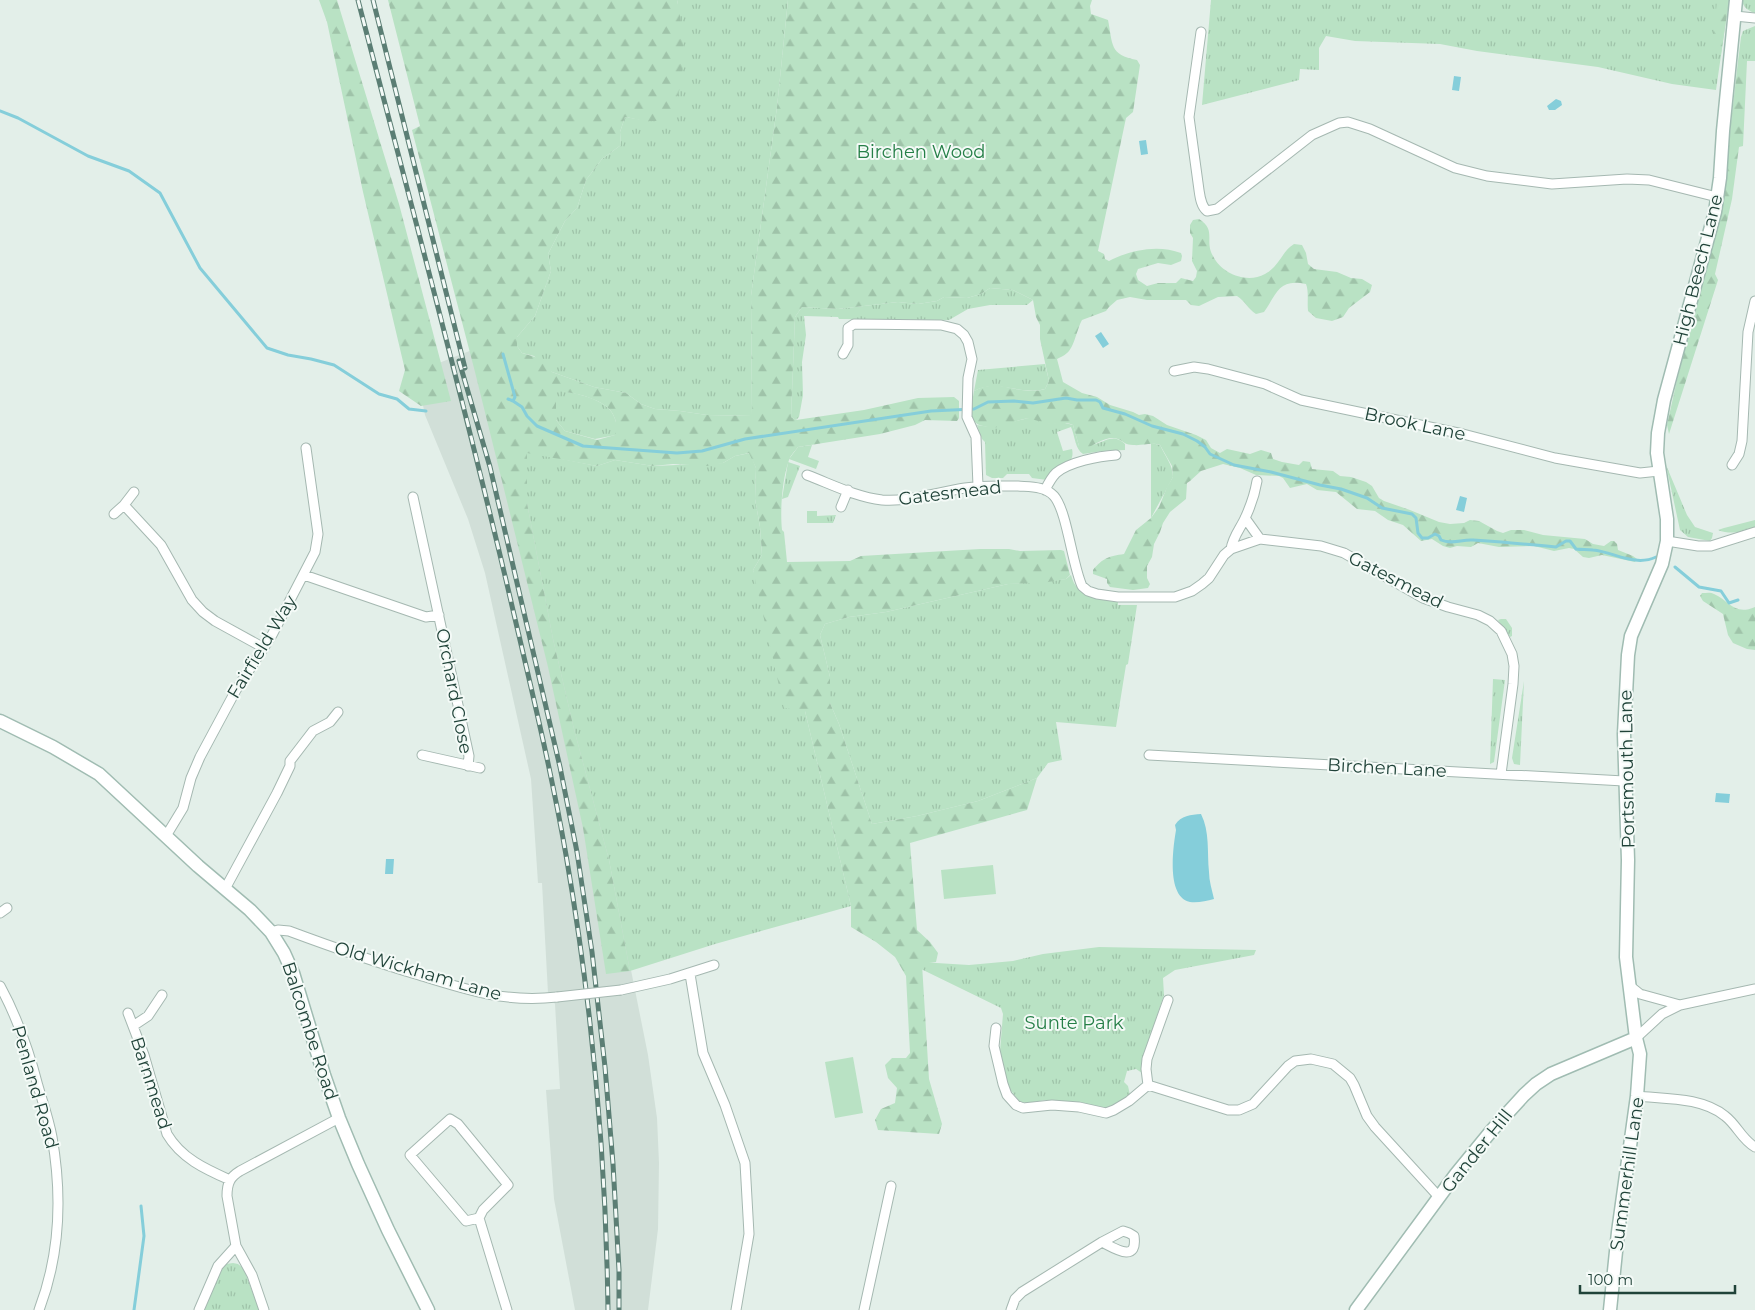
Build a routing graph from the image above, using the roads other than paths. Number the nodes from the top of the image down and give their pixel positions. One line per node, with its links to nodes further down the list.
1 (1736, 0): 2 (street, High Beech Lane)
2 (1735, 16): 3 (street); 5 (street, High Beech Lane)
3 (1755, 18)
4 (1201, 32): 5 (street)
5 (1717, 197): 13 (street, High Beech Lane)
6 (1755, 301): 9 (street)
7 (844, 354): 16 (street)
8 (1174, 371): 13 (street, Brook Lane)
9 (1750, 383): 12 (street)
10 (306, 448): 30 (street, Fairfield Way)
11 (1116, 455): 18 (street)
12 (1732, 465)
13 (1659, 471): 23 (street, High Beech Lane)
14 (806, 475): 17 (street, Gatesmead)
15 (1257, 481): 25 (street)
16 (978, 486): 17 (street, Gatesmead); 18 (street, Gatesmead)
17 (848, 490): 22 (street)
18 (1045, 490): 29 (street)
19 (134, 492): 21 (street)
20 (413, 497): 31 (street, Orchard Close)
21 (124, 505): 24 (street); 32 (street)
22 (841, 507)
23 (1665, 508): 28 (street, Portsmouth Lane)
24 (114, 514)
25 (1245, 518): 27 (street); 29 (street)
26 (1755, 532): 28 (street)
27 (1260, 539): 29 (street, Gatesmead); 39 (street, Gatesmead)
28 (1667, 541): 40 (street, Portsmouth Lane)
29 (1231, 549)
30 (304, 575): 31 (street, Orchard Close); 32 (street, Fairfield Way)
31 (439, 616): 37 (street, Orchard Close)
32 (264, 648): 41 (street, Fairfield Way)
33 (338, 712): 42 (street)
34 (0, 721): 41 (street, Balcombe Road)
35 (422, 754): 37 (street, Orchard Close)
36 (1149, 755): 39 (street, Birchen Lane)
37 (468, 766): 38 (street, Orchard Close)
38 (480, 768)
39 (1501, 774): 40 (street, Birchen Lane)
40 (1624, 781): 47 (street, Portsmouth Lane)
41 (166, 836): 42 (street, Balcombe Road)
42 (225, 889): 43 (street, Balcombe Road)
43 (271, 932): 45 (street, Old Wickham Lane, bridge); 58 (street, Balcombe Road)
44 (714, 965): 45 (street, Old Wickham Lane)
45 (690, 974): 71 (street)
46 (0, 986): 66 (street, Penland Road)
47 (1630, 986): 51 (street); 55 (street, Portsmouth Lane)
48 (1755, 989): 51 (street)
49 (162, 995): 53 (street)
50 (1168, 1000): 56 (street)
51 (1680, 1005): 55 (street)
52 (128, 1013): 53 (street, Barnmead)
53 (133, 1026): 60 (street, Barnmead)
54 (996, 1028): 56 (street)
55 (1636, 1038): 57 (street, Summerhill Lane); 62 (street, Gander Hill)
56 (1148, 1085): 62 (street)
57 (1637, 1096): 59 (street); 75 (street, Summerhill Lane)
58 (339, 1118): 60 (street); 69 (street, Balcombe Road)
59 (1755, 1147)
60 (230, 1180): 65 (street)
61 (891, 1186): 72 (street)
62 (1439, 1197): 74 (street, Gander Hill)
63 (479, 1218): 63 (street); 70 (street)
64 (1102, 1242): 73 (street)
65 (236, 1246): 67 (street); 68 (street)
66 (39, 1310)
67 (199, 1310)
68 (264, 1310)
69 (428, 1310)
70 (508, 1310)
71 (736, 1310)
72 (864, 1310)
73 (1011, 1310)
74 (1356, 1310)
75 (1610, 1310)

